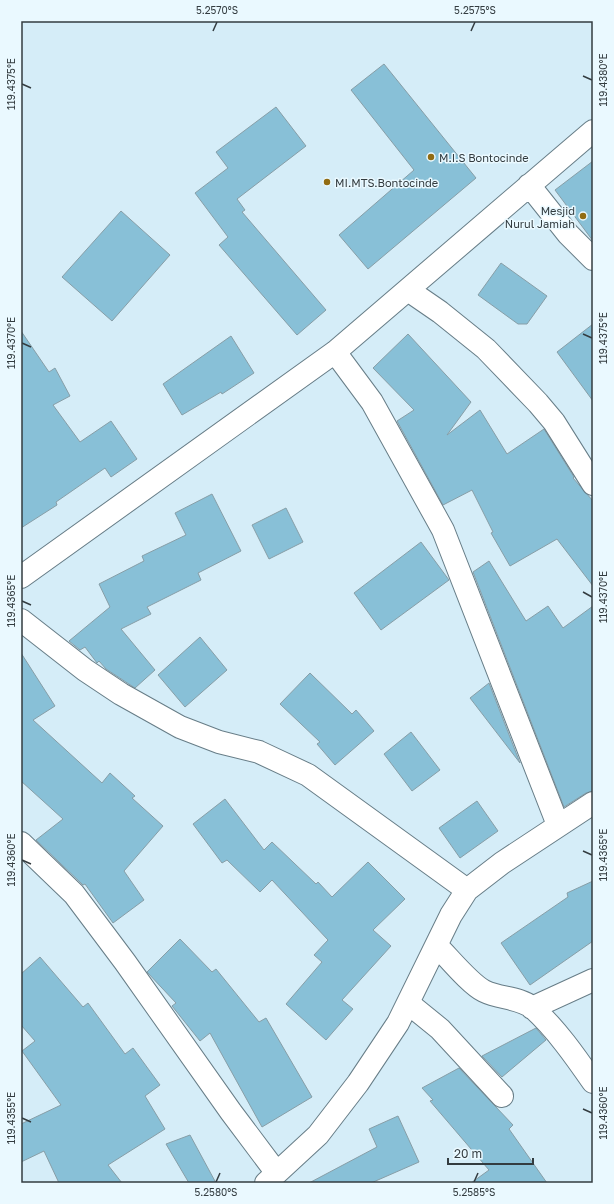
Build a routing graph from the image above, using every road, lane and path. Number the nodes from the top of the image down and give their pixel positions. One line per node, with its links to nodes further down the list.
1 (593, 131): 2 (street)
2 (529, 185): 3 (street); 4 (street)
3 (593, 259)
4 (408, 290): 5 (street); 6 (street)
5 (335, 352): 7 (street); 10 (street)
6 (593, 484)
7 (21, 577)
8 (21, 620): 12 (street)
9 (593, 803): 10 (street)
10 (558, 825): 12 (street)
11 (21, 843): 19 (street)
12 (467, 890): 13 (street)
13 (437, 946): 15 (street); 16 (street)
14 (593, 980): 16 (street)
15 (408, 1003): 18 (street); 19 (street)
16 (532, 1008): 17 (street)
17 (593, 1082)
18 (502, 1096)
19 (271, 1178)

